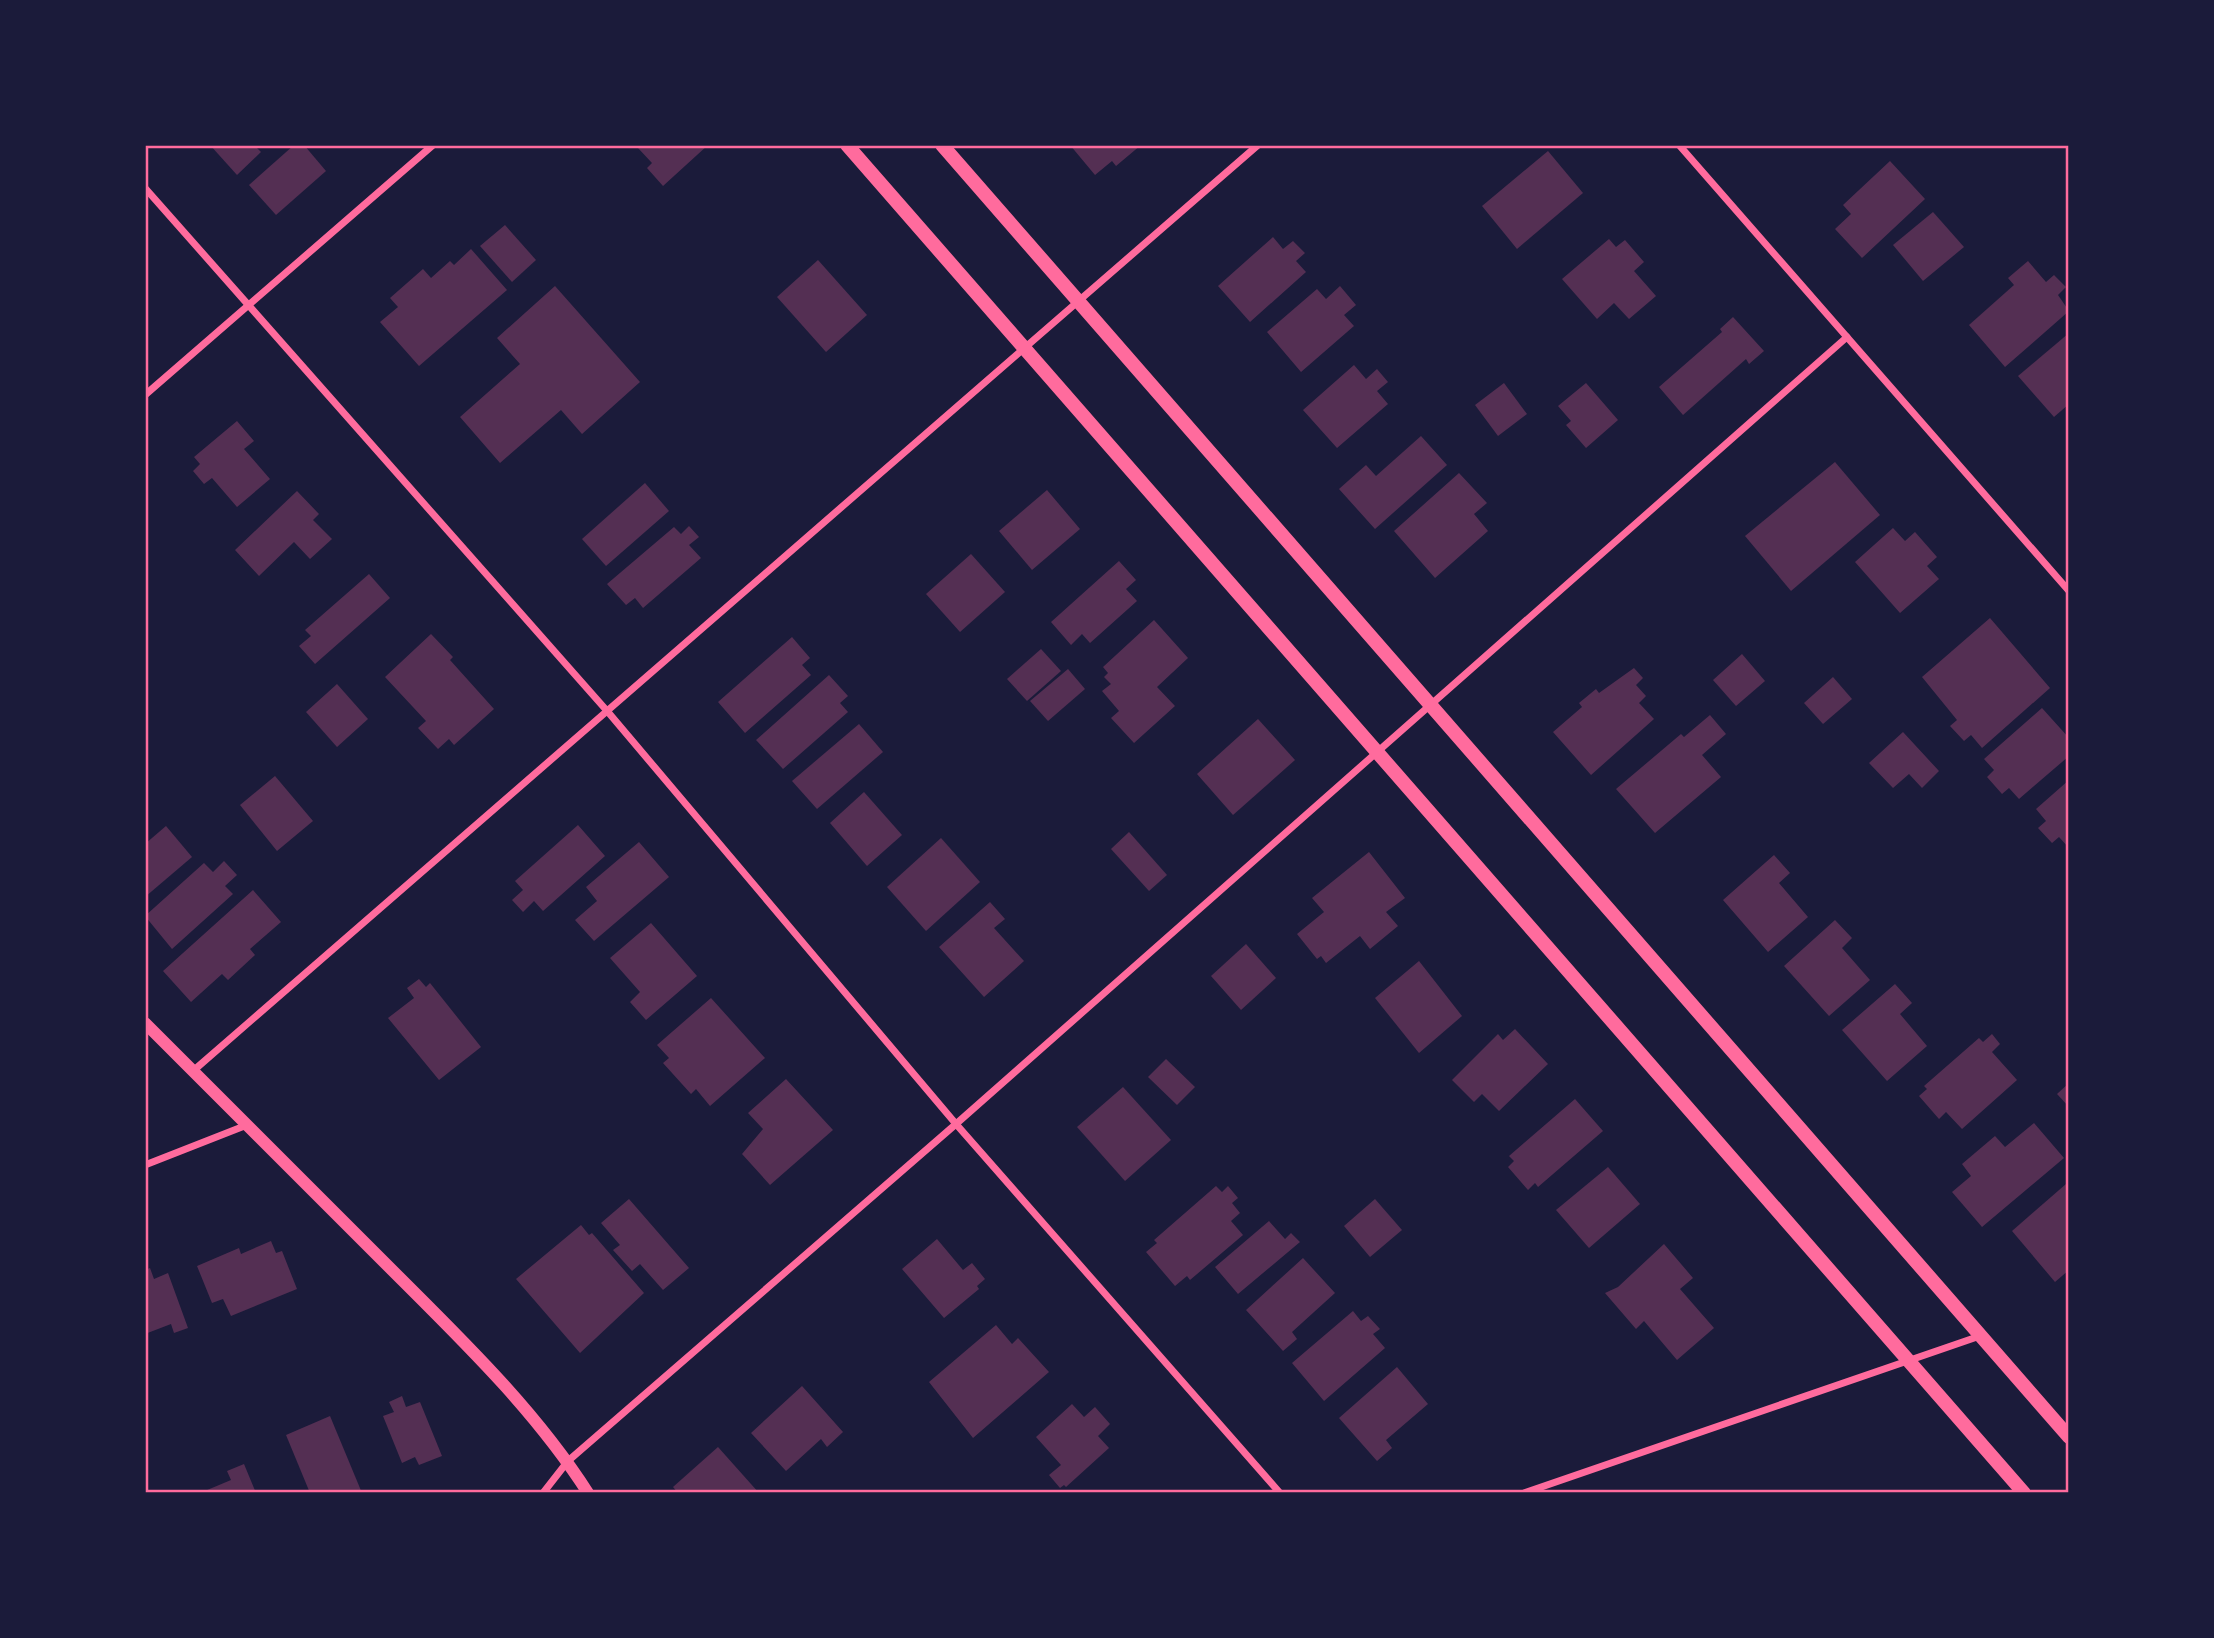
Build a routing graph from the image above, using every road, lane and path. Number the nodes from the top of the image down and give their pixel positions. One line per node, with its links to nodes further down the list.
1 (433, 145): 8 (street)
2 (847, 145): 10 (main road)
3 (942, 145): 7 (main road)
4 (1258, 145): 7 (street)
5 (1679, 145): 9 (street)
6 (145, 188): 8 (street)
7 (1077, 300): 10 (street); 13 (main road)
8 (246, 305): 11 (street); 14 (street)
9 (1847, 337): 12 (street); 13 (street)
10 (1023, 348): 14 (street); 15 (main road)
11 (145, 395)
12 (2069, 591)
13 (1430, 706): 15 (street); 21 (main road)
14 (608, 712): 17 (street); 18 (street)
15 (1378, 752): 18 (street); 22 (main road)
16 (145, 1023): 17 (street)
17 (193, 1071): 19 (street)
18 (956, 1124): 24 (street); 27 (street)
19 (247, 1125): 20 (street); 24 (street)
20 (145, 1165)
21 (1980, 1336): 22 (street); 23 (main road)
22 (1910, 1363): 28 (street); 29 (main road)
23 (2069, 1437)
24 (568, 1461): 25 (street); 26 (street)
25 (543, 1493)
26 (588, 1493)
27 (1280, 1493)
28 (1524, 1493)
29 (2024, 1493)

